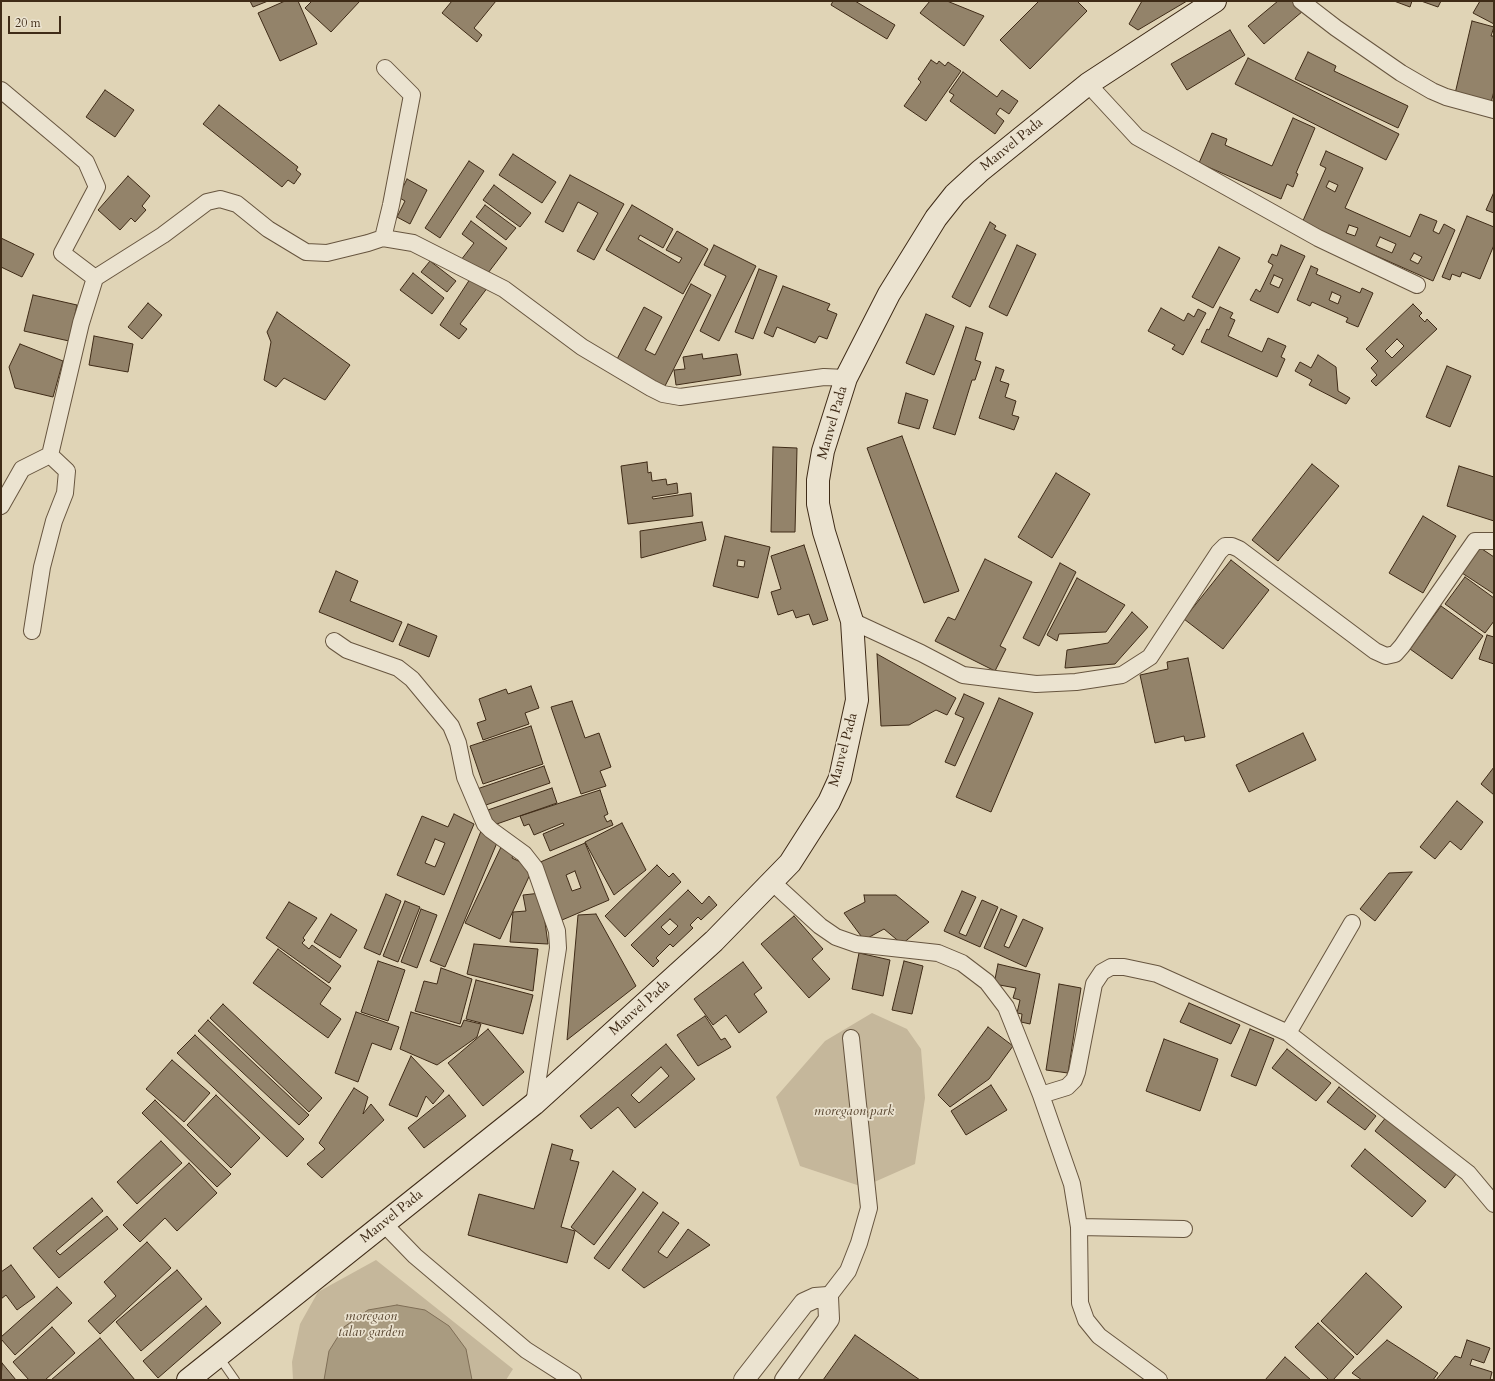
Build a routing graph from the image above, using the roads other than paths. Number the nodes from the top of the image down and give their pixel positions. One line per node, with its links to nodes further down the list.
1 (1215, 1): 4 (main road, Manvel Pada)
2 (1301, 1): 6 (street)
3 (385, 68): 7 (street)
4 (1088, 84): 9 (street); 10 (main road, Manvel Pada)
5 (1, 90): 8 (street)
6 (1494, 110)
7 (382, 238): 8 (street); 10 (street)
8 (96, 278): 11 (street)
9 (1417, 285)
10 (846, 378): 14 (main road, Manvel Pada)
11 (50, 455): 12 (street); 15 (street)
12 (1, 506)
13 (1494, 541): 14 (street)
14 (852, 621): 17 (main road, Manvel Pada)
15 (32, 631)
16 (334, 641): 22 (street)
17 (772, 882): 21 (street); 22 (main road, Manvel Pada)
18 (1352, 923): 19 (street)
19 (1288, 1033): 21 (street); 23 (street)
20 (851, 1038): 27 (street)
21 (1041, 1095): 25 (street)
22 (534, 1104): 24 (main road, Manvel Pada)
23 (1494, 1204)
24 (384, 1224): 28 (main road, Manvel Pada); 31 (street)
25 (1079, 1227): 26 (street); 34 (street)
26 (1184, 1229)
27 (828, 1296): 32 (street); 33 (street)
28 (218, 1356): 29 (main road, Manvel Pada); 30 (lane)
29 (188, 1380)
30 (235, 1380)
31 (573, 1380)
32 (744, 1380)
33 (785, 1380)
34 (1159, 1380)

